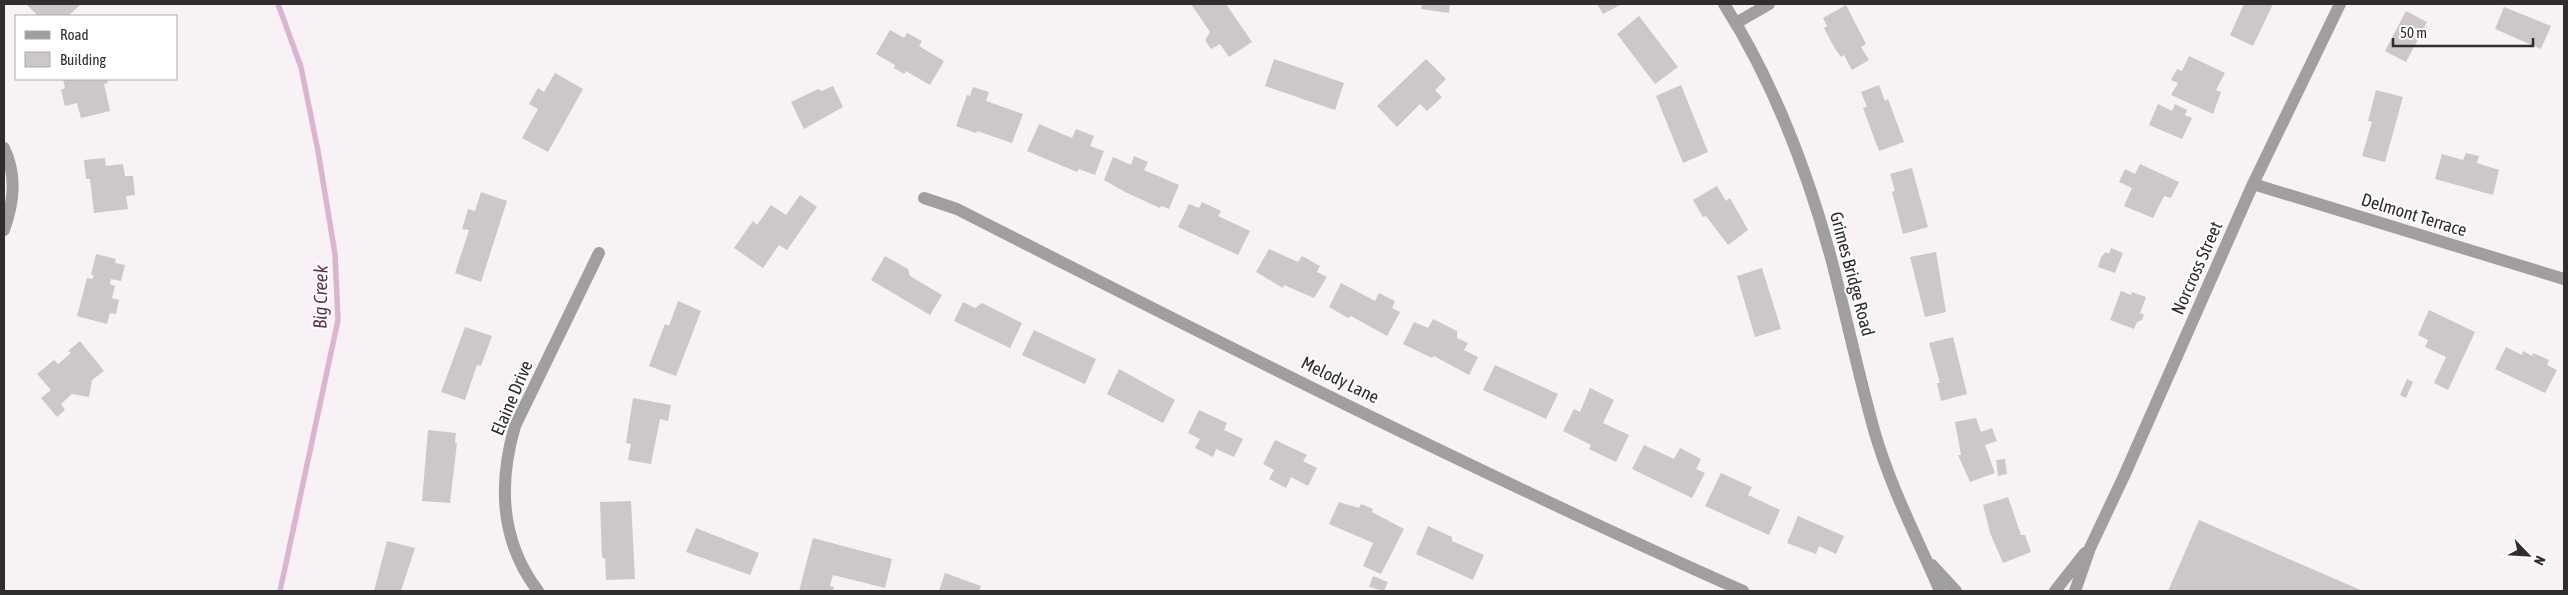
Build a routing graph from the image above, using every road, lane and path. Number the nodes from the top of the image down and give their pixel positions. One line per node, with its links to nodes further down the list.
1 (1724, 4): 4 (street, Grimes Bridge Road)
2 (1769, 4): 4 (street)
3 (2340, 4): 6 (street, Norcross Street)
4 (1736, 23): 12 (street, Grimes Bridge Road)
5 (4, 148): 8 (street)
6 (2253, 184): 10 (street, Delmont Terrace); 11 (street, Norcross Street)
7 (924, 198): 14 (street, Melody Lane)
8 (4, 230)
9 (599, 253): 13 (street, Elaine Drive)
10 (2564, 279)
11 (2090, 548): 17 (street, Norcross Street); 18 (street, Norcross Street)
12 (1927, 560): 15 (street, Grimes Bridge Road); 16 (street, Grimes Bridge Road)
13 (538, 591)
14 (1742, 591)
15 (1940, 591)
16 (1956, 591)
17 (2055, 591)
18 (2075, 591)

